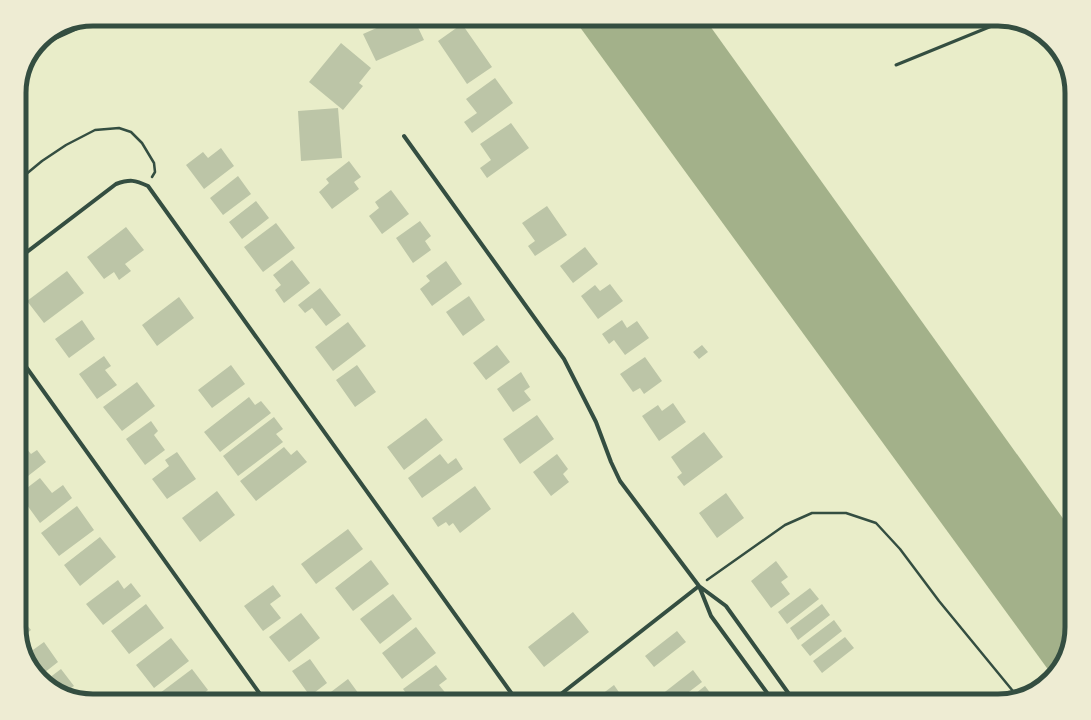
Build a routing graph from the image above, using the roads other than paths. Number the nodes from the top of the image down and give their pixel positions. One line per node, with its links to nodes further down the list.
1 (992, 26): 2 (lane)
2 (896, 65)
3 (404, 136): 6 (street)
4 (26, 253): 8 (street)
5 (26, 367): 7 (street)
6 (699, 586): 9 (street); 10 (street); 11 (street)
7 (260, 694)
8 (512, 694)
9 (561, 694)
10 (767, 694)
11 (789, 694)

